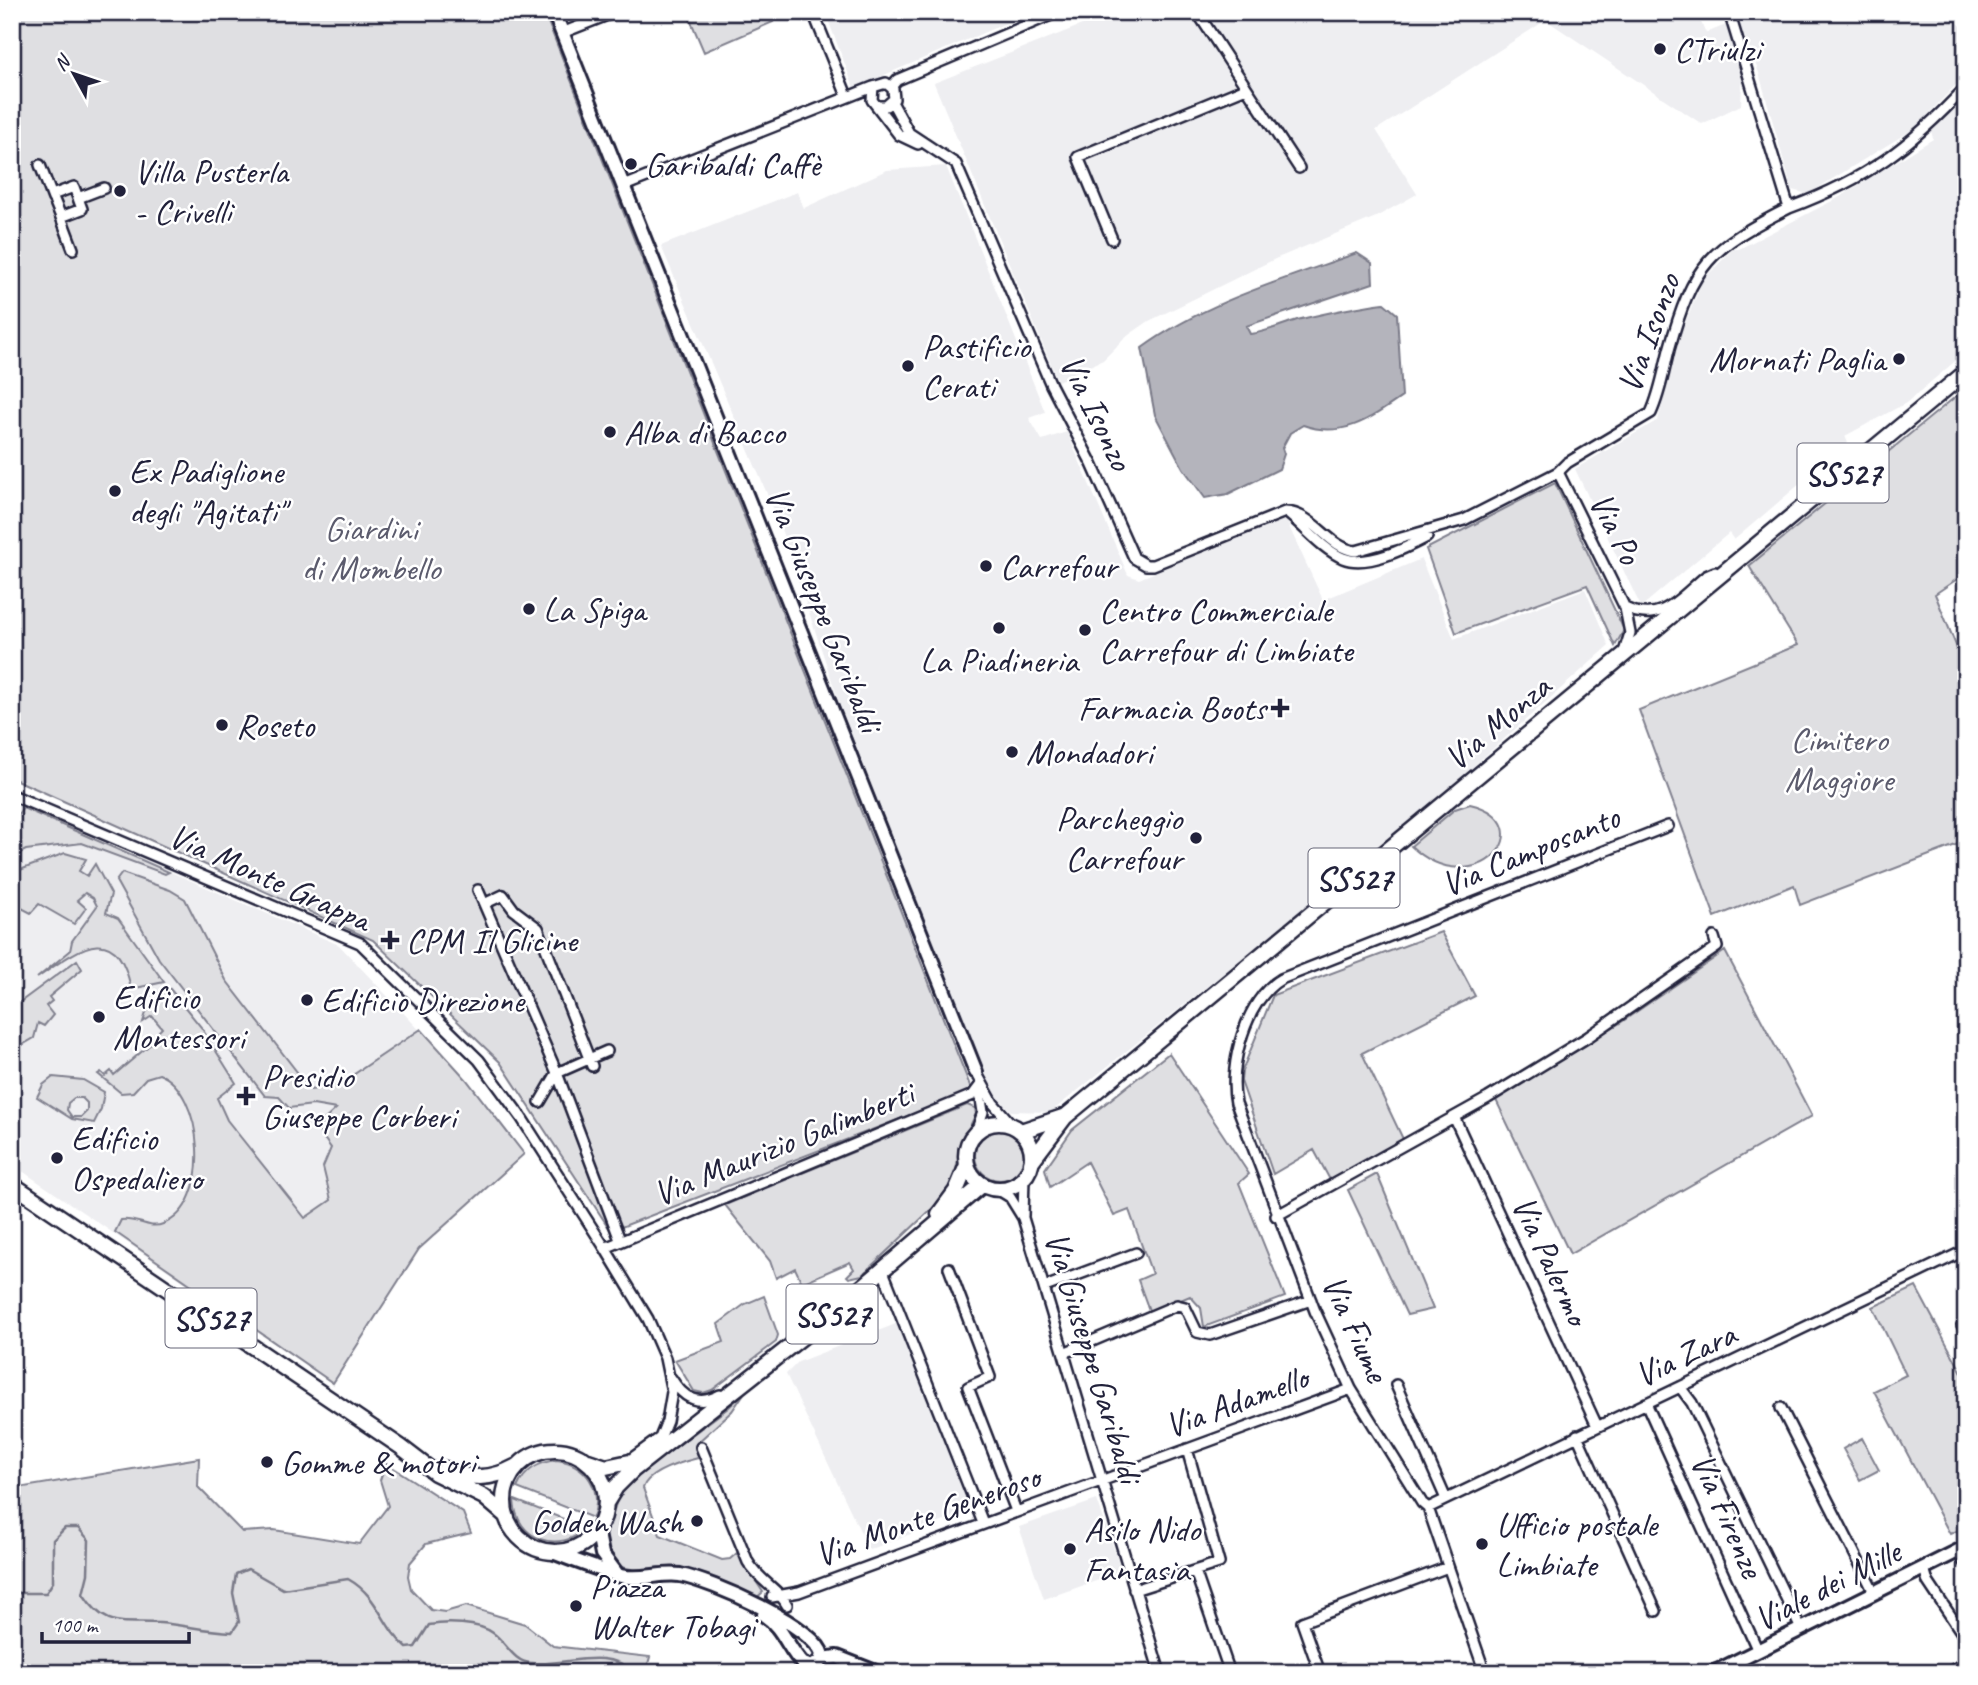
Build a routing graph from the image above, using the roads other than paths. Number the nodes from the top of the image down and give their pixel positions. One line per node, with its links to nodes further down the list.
1 (554, 12): 7 (street, Via Giuseppe Garibaldi)
2 (615, 12): 7 (street)
3 (813, 12): 12 (street)
4 (1058, 12): 8 (street)
5 (1197, 12): 11 (street)
6 (1729, 12): 22 (street)
7 (562, 33): 18 (street, Via Giuseppe Garibaldi)
8 (891, 86): 9 (street); 13 (street)
9 (873, 87): 12 (street); 14 (street)
10 (1966, 87): 22 (street, Via Isonzo)
11 (1246, 88): 17 (street); 24 (street)
12 (849, 95): 14 (street); 18 (street)
13 (892, 102): 14 (street); 15 (street, Via Isonzo)
14 (876, 103): 15 (street, Via Isonzo)
15 (933, 149): 27 (street, Via Isonzo)
16 (40, 165): 20 (street)
17 (1299, 168)
18 (624, 186): 39 (street, Via Giuseppe Garibaldi)
19 (104, 188): 21 (street)
20 (52, 195): 23 (street); 23 (street)
21 (78, 198)
22 (1789, 208): 27 (street, Via Isonzo)
23 (61, 217): 25 (street)
24 (1112, 239)
25 (73, 249)
26 (1966, 372): 28 (main road, Via Monza / SS527)
27 (1558, 472): 29 (street, Via Po)
28 (1719, 575): 29 (street, Via Po); 30 (main road, Via Monza / SS527)
29 (1625, 608): 30 (street, Via Po)
30 (1623, 655): 43 (main road, Via Monza / SS527)
31 (12, 795): 56 (street, Via Monte Grappa)
32 (1668, 826): 36 (street, Via Camposanto)
33 (478, 890): 34 (street)
34 (484, 904): 38 (street); 40 (street)
35 (1714, 936): 44 (street)
36 (1261, 995): 53 (street, Via Fiume)
37 (607, 1051): 38 (street)
38 (590, 1063): 40 (street)
39 (976, 1072): 41 (street, Via Giuseppe Garibaldi); 45 (street, Via Giuseppe Garibaldi)
40 (556, 1073): 42 (street); 55 (street)
41 (979, 1087): 46 (street, Via Giuseppe Garibaldi); 55 (street, Via Maurizio Galimberti)
42 (540, 1102)
43 (1065, 1117): 45 (main road, Via Monza / SS527); 47 (main road, Via Monza / SS527)
44 (1455, 1119): 53 (street); 72 (street, Via Palermo)
45 (1017, 1129): 46 (main road); 47 (main road)
46 (976, 1132): 48 (main road)
47 (1031, 1162): 49 (main road)
48 (967, 1165): 51 (main road); 58 (main road, SS527)
49 (1024, 1177): 52 (main road); 54 (street, Via Giuseppe Garibaldi)
50 (12, 1184): 77 (main road, SS527)
51 (982, 1185): 52 (main road); 58 (main road, SS527)
52 (997, 1189): 54 (street, Via Giuseppe Garibaldi)
53 (1276, 1216): 63 (street, Via Fiume)
54 (1023, 1218): 62 (street, Via Giuseppe Garibaldi)
55 (620, 1240): 56 (street, Via Maurizio Galimberti)
56 (605, 1248): 66 (street, Via Monte Grappa)
57 (1966, 1250): 68 (street, Via Zara)
58 (905, 1252): 61 (main road, SS527)
59 (1136, 1253): 62 (street)
60 (949, 1268): 85 (street)
61 (883, 1270): 65 (main road, SS527); 87 (street)
62 (1045, 1287): 64 (street, Via Giuseppe Garibaldi)
63 (1311, 1300): 64 (street); 69 (street, Via Fiume)
64 (1064, 1353): 81 (street, Via Giuseppe Garibaldi)
65 (757, 1375): 66 (street, Via Monte Grappa); 76 (main road, SS527)
66 (671, 1377): 80 (street, Via Monte Grappa)
67 (1395, 1385): 82 (street)
68 (1680, 1387): 70 (street, Via Zara); 103 (street)
69 (1351, 1389): 75 (street, Via Adamello); 84 (street, Via Fiume)
70 (1646, 1403): 72 (street, Via Zara); 107 (street, Via Firenze)
71 (1781, 1408): 99 (street)
72 (1597, 1426): 73 (street, Via Zara)
73 (1577, 1435): 82 (street, Via Zara); 102 (street)
74 (701, 1447): 96 (street)
75 (1187, 1449): 81 (street, Via Adamello); 94 (street)
76 (656, 1452): 80 (main road, SS527); 83 (main road, SS527)
77 (409, 1453): 79 (main road, SS527); 86 (main road, SS527)
78 (582, 1457): 79 (main road, SS527); 80 (main road, SS527); 83 (main road)
79 (523, 1462): 86 (main road)
80 (621, 1466)
81 (1101, 1480): 85 (street, Via Monte Generoso); 98 (street, Via Giuseppe Garibaldi)
82 (1446, 1499): 84 (street, Via Zara)
83 (606, 1503): 88 (main road, SS527)
84 (1428, 1508): 92 (street, Via Fiume)
85 (1016, 1511): 87 (street, Via Monte Generoso)
86 (505, 1515): 90 (main road, SS527)
87 (983, 1523): 100 (street, Via Monte Generoso)
88 (597, 1528): 90 (main road); 95 (street)
89 (1961, 1549): 91 (street); 93 (street, Viale dei Mille)
90 (550, 1551): 95 (street)
91 (1966, 1565)
92 (1448, 1567): 114 (street); 115 (street, Via Fiume)
93 (1924, 1568): 99 (street, Viale dei Mille); 105 (street)
94 (1195, 1571): 98 (street); 113 (street)
95 (621, 1576): 97 (street)
96 (768, 1587): 100 (street); 101 (street)
97 (719, 1590): 101 (street); 104 (street)
98 (1134, 1590): 112 (street, Via Giuseppe Garibaldi)
99 (1874, 1592): 103 (street, Viale dei Mille)
100 (785, 1601): 101 (street, Via Monte Generoso); 104 (street)
101 (768, 1602): 104 (street)
102 (1656, 1611)
103 (1801, 1629): 107 (street, Viale dei Mille)
104 (790, 1630): 106 (street); 109 (street)
105 (1966, 1639)
106 (817, 1644): 110 (street); 111 (street)
107 (1758, 1651): 116 (street, Viale dei Mille)
108 (1966, 1662): 117 (street)
109 (798, 1667): 110 (street)
110 (812, 1667): 111 (street)
111 (873, 1670)
112 (1160, 1673)
113 (1230, 1673)
114 (1320, 1673)
115 (1485, 1673)
116 (1713, 1673)
117 (1948, 1673)

